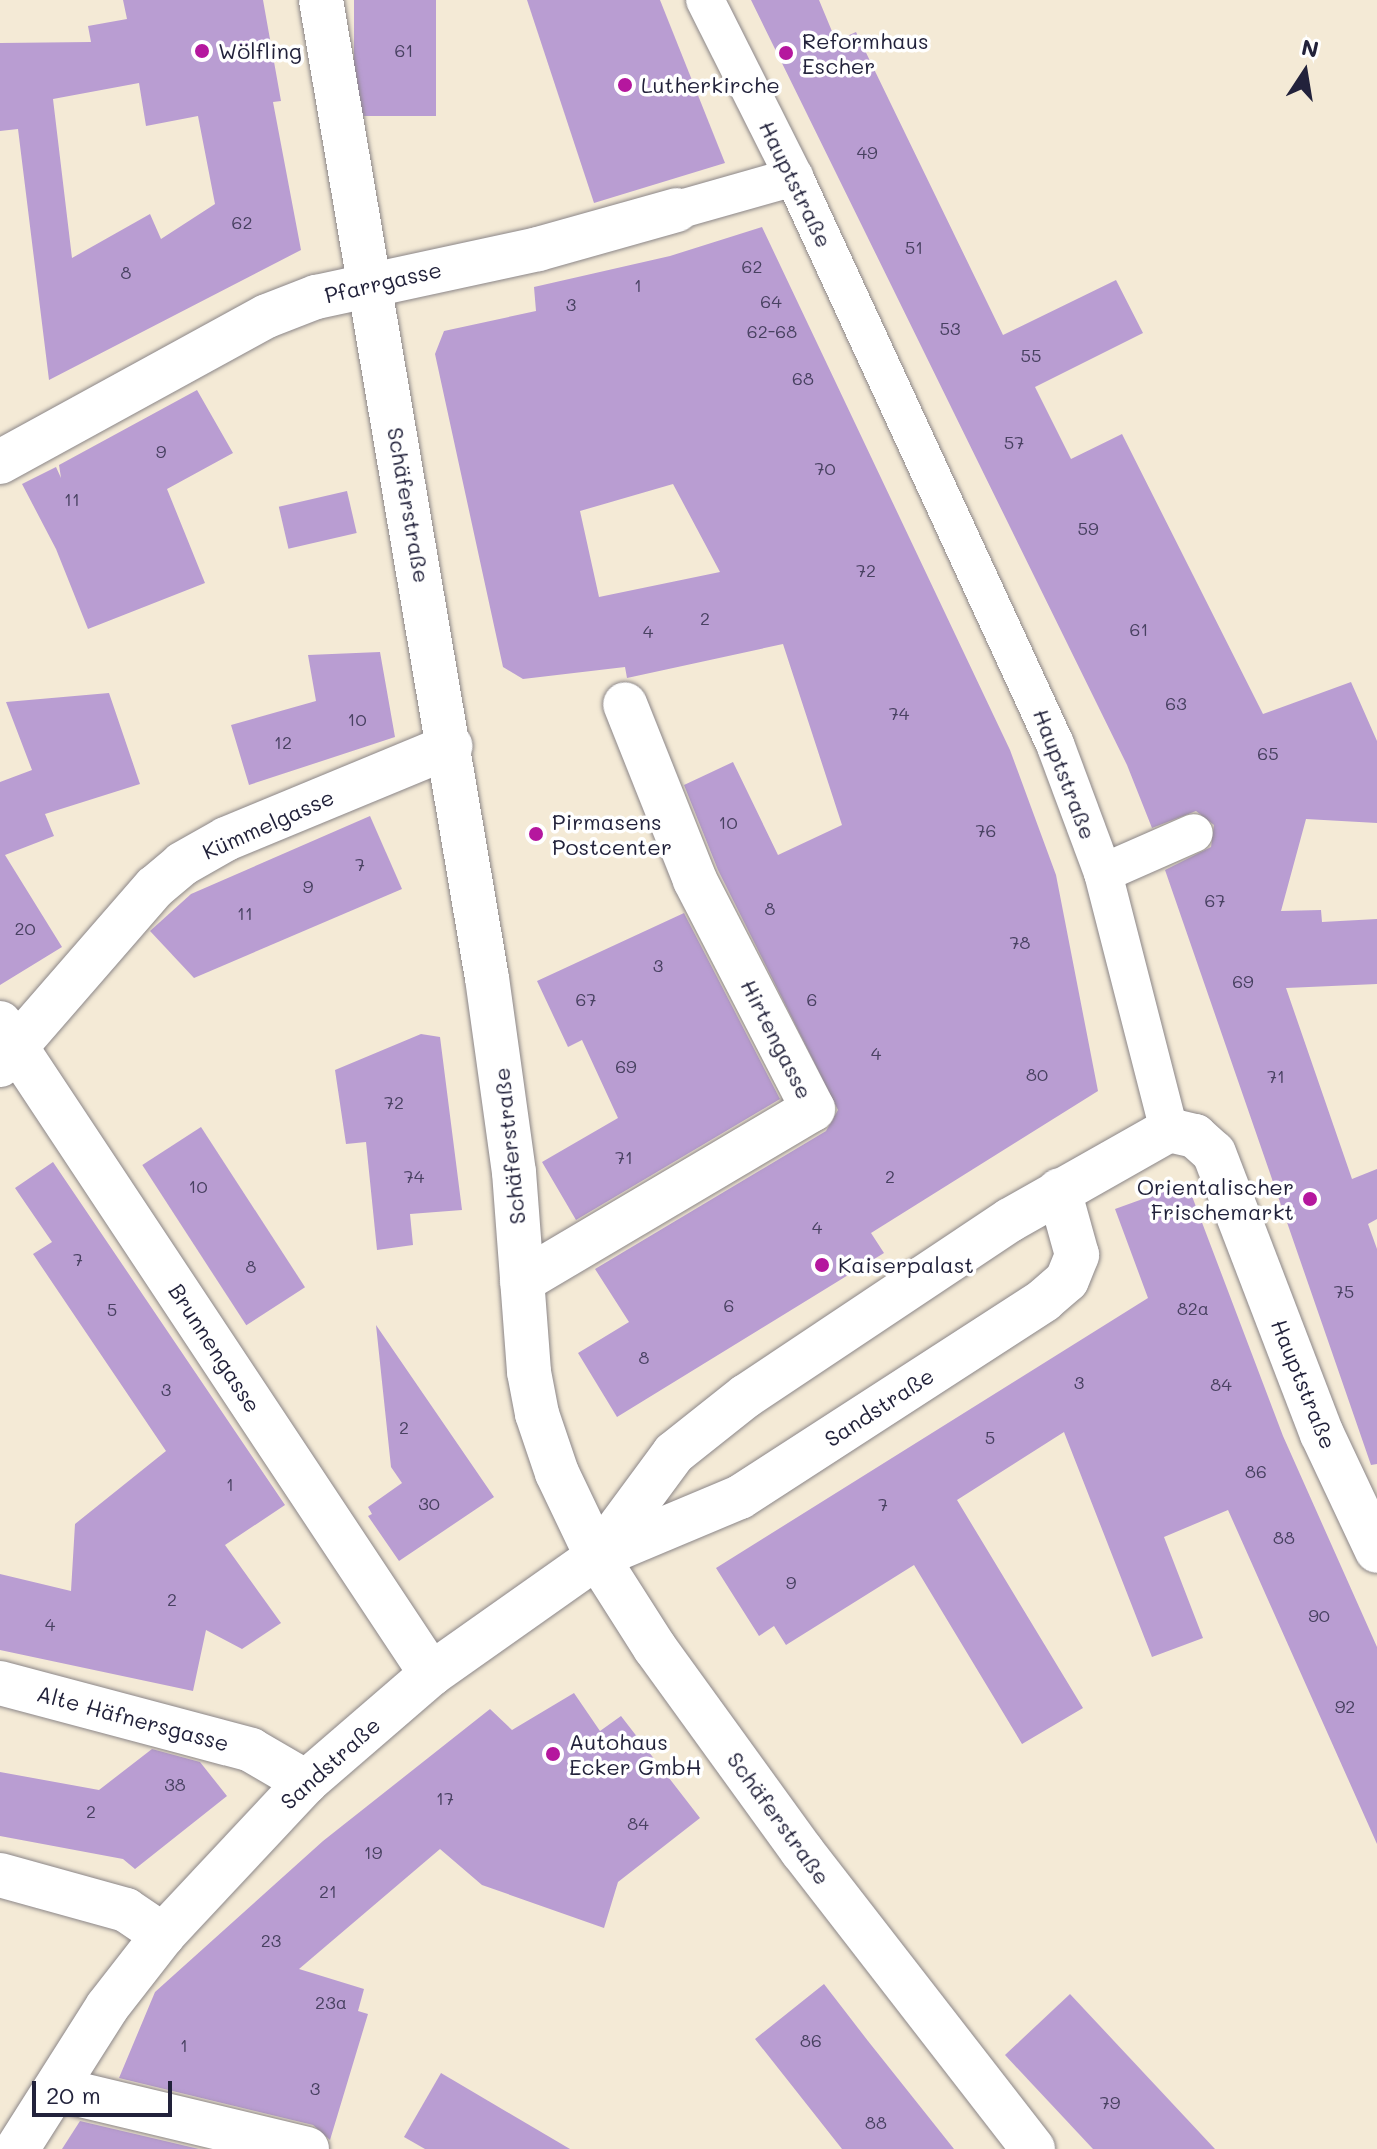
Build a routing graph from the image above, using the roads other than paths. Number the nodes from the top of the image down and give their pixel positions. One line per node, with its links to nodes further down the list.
1 (321, 0): 5 (street, Schäferstraße)
2 (705, 0): 3 (street, Hauptstraße)
3 (794, 177): 4 (street, Pfarrgasse); 10 (street, Hauptstraße)
4 (677, 210): 5 (street, Pfarrgasse)
5 (370, 282): 6 (street, Pfarrgasse); 8 (street, Schäferstraße)
6 (0, 462)
7 (625, 704): 14 (street, Hirtengasse)
8 (450, 746): 11 (street, Kümmelgasse); 14 (street, Schäferstraße)
9 (1194, 833): 10 (street)
10 (1103, 873): 12 (street, Hauptstraße)
11 (5, 1044): 17 (street, Brunnengasse)
12 (1169, 1130): 13 (street, Sandstraße); 15 (street, Hauptstraße)
13 (1059, 1190): 16 (street, Sandstraße); 16 (street, Sandstraße)
14 (522, 1281): 16 (street, Schäferstraße)
15 (1377, 1551)
16 (597, 1557): 17 (street, Sandstraße); 25 (street, Schäferstraße)
17 (431, 1674): 19 (street, Sandstraße)
18 (0, 1683): 19 (street, Alte Häfnersgasse)
19 (306, 1782): 21 (street, Sandstraße)
20 (0, 1875): 21 (street)
21 (163, 1935): 22 (street, Sandstraße)
22 (56, 2089): 23 (street, Sandstraße); 24 (street)
23 (17, 2149)
24 (307, 2149)
25 (1033, 2149)

